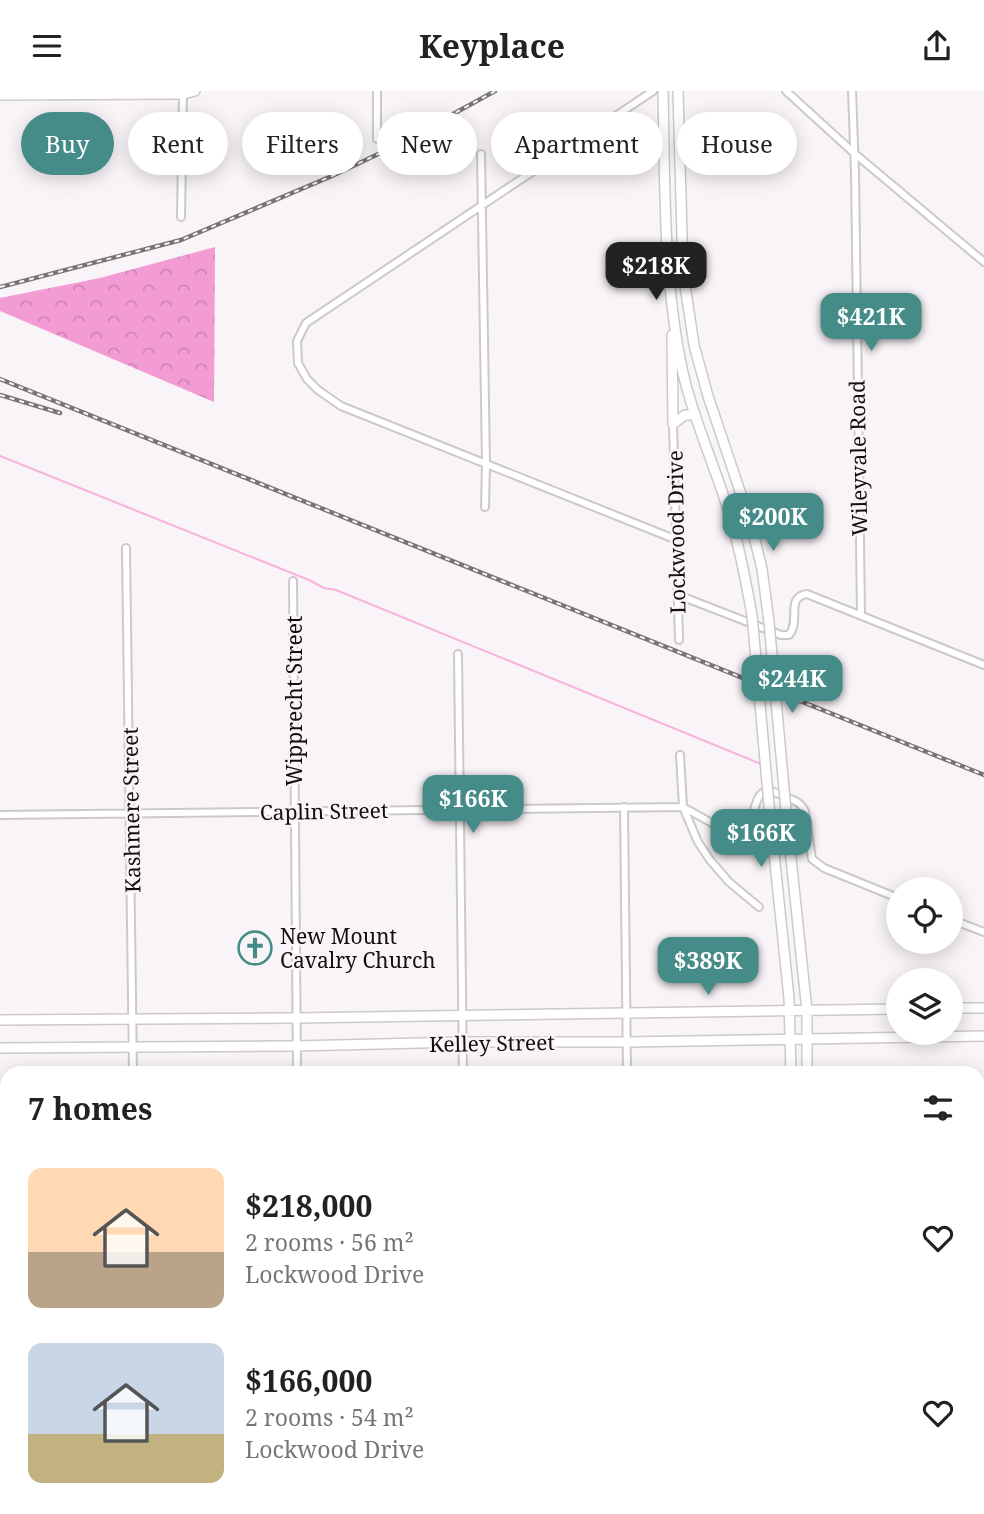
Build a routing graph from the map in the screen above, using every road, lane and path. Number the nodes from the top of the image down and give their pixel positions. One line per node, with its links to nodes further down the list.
1 (195, 91): 8 (main road)
2 (377, 91): 10 (street)
3 (653, 91): 15 (street)
4 (663, 91): 14 (main road, Lockwood Drive)
5 (678, 91): 13 (main road)
6 (786, 91): 11 (street)
7 (852, 91): 11 (street, Wileyvale Road)
8 (183, 92): 9 (main road); 16 (street)
9 (0, 96)
10 (377, 112)
11 (854, 153): 17 (street); 29 (street, Wileyvale Road)
12 (481, 154): 15 (street)
13 (681, 197): 14 (main road); 19 (main road)
14 (665, 198): 18 (main road, Lockwood Drive)
15 (482, 205): 23 (street); 23 (street)
16 (181, 217)
17 (984, 262)
18 (672, 306): 20 (main road, Lockwood Drive); 22 (main road)
19 (702, 374): 20 (main road); 47 (main road, bridge)
20 (685, 380): 21 (main road, Lockwood Drive)
21 (694, 415): 22 (main road); 48 (main road, Lockwood Drive, bridge)
22 (673, 424): 25 (street, Lockwood Drive)
23 (486, 464): 24 (street); 25 (street)
24 (485, 507)
25 (677, 540): 28 (street, Lockwood Drive)
26 (126, 548): 38 (street, Kashmere Street)
27 (293, 582): 37 (street, Wipprecht Street)
28 (678, 595): 29 (street); 30 (street, Lockwood Drive)
29 (860, 615): 32 (street)
30 (679, 640)
31 (458, 654): 36 (street)
32 (984, 665)
33 (680, 755): 35 (street)
34 (624, 807): 35 (street, Caplin Street); 36 (street, Caplin Street); 49 (street)
35 (683, 807): 40 (street, Caplin Street); 41 (street)
36 (459, 810): 37 (street, Caplin Street); 50 (street)
37 (295, 811): 38 (street, Caplin Street); 51 (street, Wipprecht Street)
38 (131, 814): 39 (street, Caplin Street); 52 (street, Kashmere Street)
39 (0, 815)
40 (886, 893)
41 (759, 907)
42 (963, 924): 43 (street)
43 (984, 932)
44 (984, 1008): 46 (main road)
45 (886, 1009): 47 (main road, Kelley Street)
46 (963, 1009)
47 (807, 1010): 48 (main road, Kelley Street); 55 (main road)
48 (790, 1011): 49 (main road, Kelley Street); 56 (main road, Lockwood Drive)
49 (626, 1013): 50 (main road, Kelley Street); 58 (street)
50 (462, 1016): 51 (main road, Kelley Street); 57 (street)
51 (296, 1018): 52 (main road, Kelley Street); 59 (street, Wipprecht Street)
52 (133, 1019): 53 (main road, Kelley Street); 60 (street, Kashmere Street)
53 (0, 1020)
54 (984, 1036): 55 (main road, Kelley Street)
55 (807, 1038): 56 (main road, Kelley Street); 67 (main road)
56 (791, 1039): 58 (main road, Kelley Street); 66 (main road, Lockwood Drive)
57 (462, 1042): 58 (main road, Kelley Street); 59 (main road, Kelley Street); 64 (street)
58 (627, 1042): 65 (street)
59 (296, 1046): 60 (main road, Kelley Street); 63 (street, Wipprecht Street)
60 (133, 1047): 61 (main road, Kelley Street); 62 (street, Kashmere Street)
61 (0, 1048)
62 (133, 1066)
63 (297, 1066)
64 (463, 1066)
65 (627, 1066)
66 (791, 1066)
67 (807, 1066)

